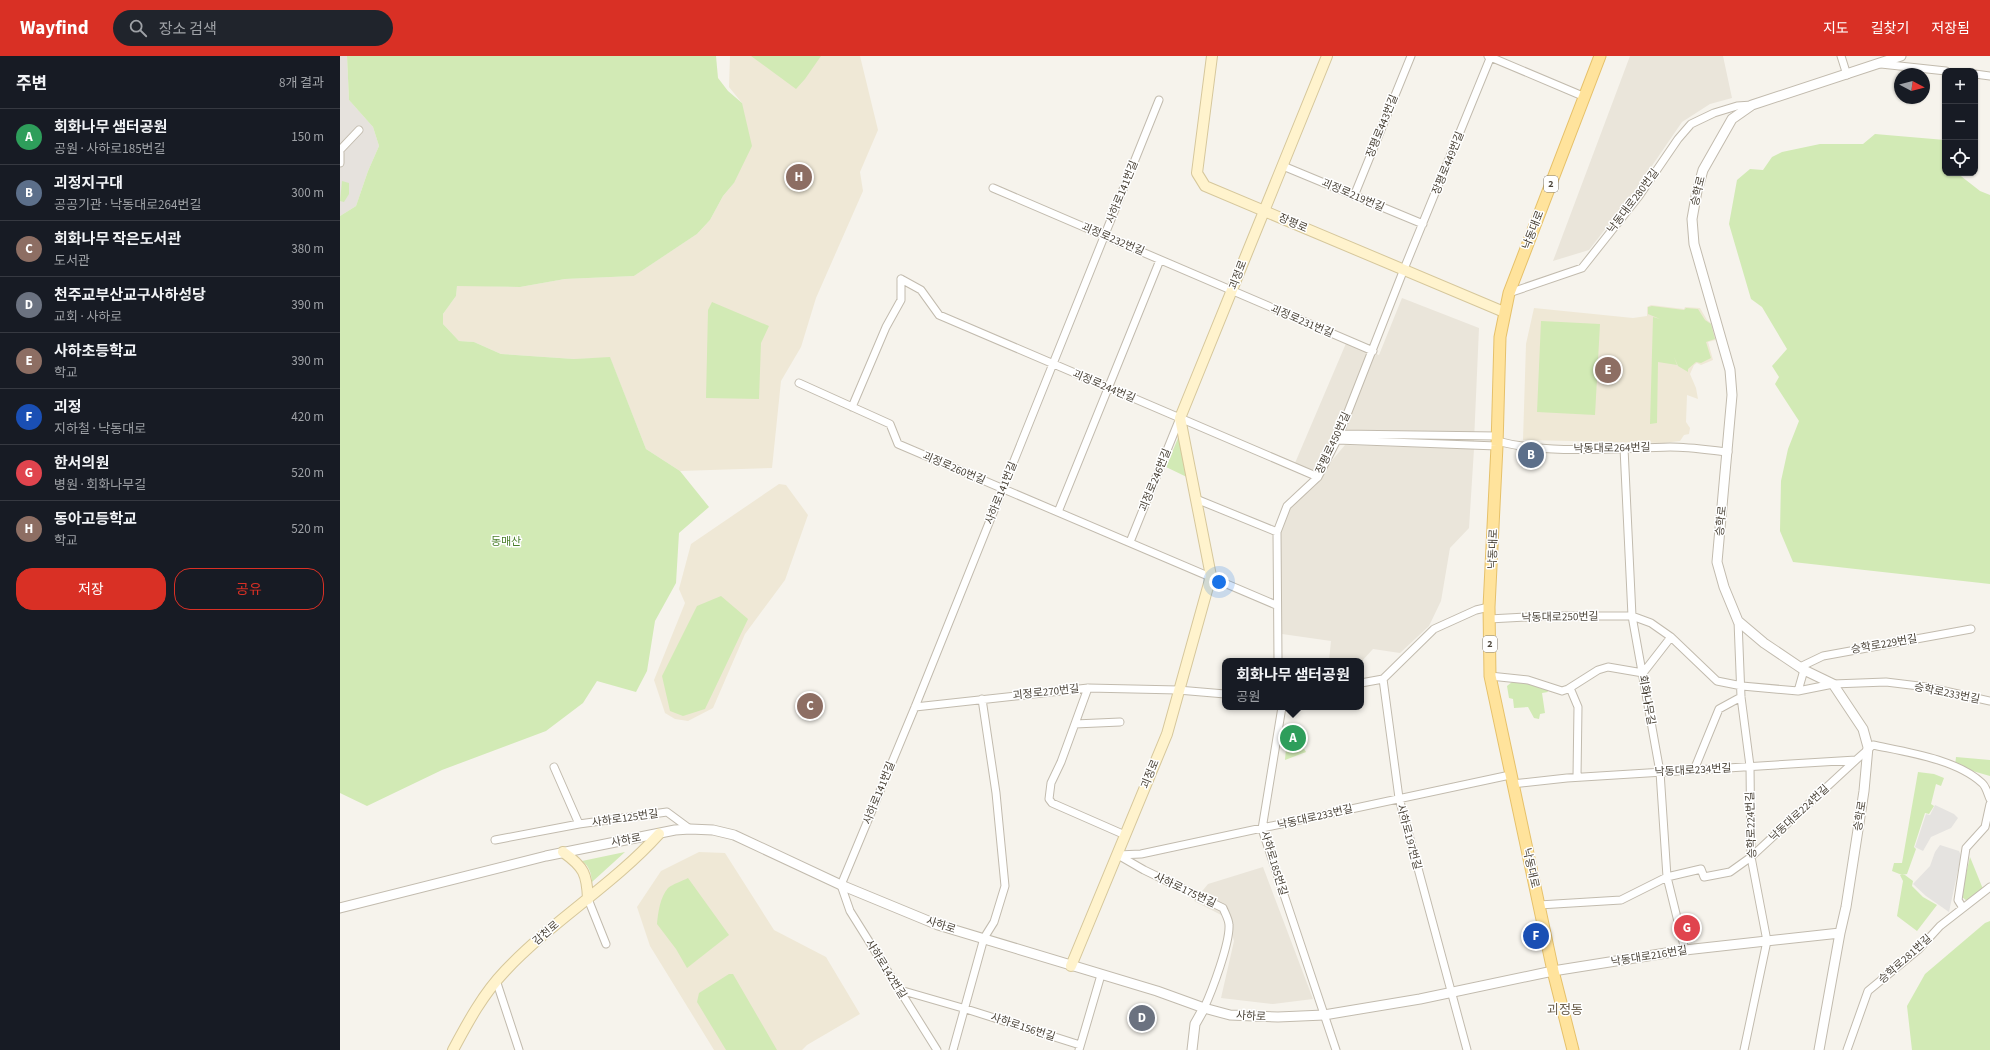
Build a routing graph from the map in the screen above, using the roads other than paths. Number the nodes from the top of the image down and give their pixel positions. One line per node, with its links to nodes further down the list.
1 (1212, 56): 22 (main road, 장평로)
2 (1327, 56): 19 (main road, 괴정로)
3 (1411, 56): 21 (street, 장평로443번길)
4 (1490, 56): 13 (street); 23 (street, 장평로449번길)
5 (1600, 56): 13 (main road, 낙동대로 / 2)
6 (1841, 56): 11 (street)
7 (1901, 56): 8 (street, 승학로)
8 (1880, 64): 9 (street); 11 (street, 승학로)
9 (1942, 71)
10 (1978, 74): 12 (street)
11 (1847, 75): 15 (street, 승학로)
12 (1990, 76)
13 (1585, 97): 28 (main road, 낙동대로 / 2)
14 (1159, 100): 24 (street, 사하로141번길)
15 (1752, 105): 28 (street, 낙동대로280번길); 39 (street, 승학로)
16 (359, 130): 17 (street)
17 (340, 151): 18 (street)
18 (340, 163)
19 (1283, 166): 21 (street, 괴정로219번길); 22 (main road, 괴정로)
20 (993, 188): 24 (street, 괴정로232번길)
21 (1354, 196): 23 (street, 괴정로219번길)
22 (1263, 210): 26 (main road, 장평로); 27 (main road, 괴정로)
23 (1423, 224): 26 (street, 장평로449번길)
24 (1105, 236): 25 (street, 괴정로232번길); 31 (street, 사하로141번길)
25 (1160, 260): 27 (street, 괴정로232번길); 33 (street)
26 (1404, 269): 29 (main road, 장평로); 30 (street, 장평로450번길)
27 (1232, 290): 30 (street, 괴정로231번길); 35 (main road, 괴정로)
28 (1509, 293): 29 (main road, 낙동대로 / 2)
29 (1504, 312): 37 (main road, 낙동대로 / 2)
30 (1373, 351): 36 (street, 장평로450번길)
31 (1052, 364): 33 (street, 괴정로244번길); 34 (street, 괴정로244번길); 41 (street, 사하로141번길)
32 (799, 383): 34 (street, 괴정로260번길)
33 (1108, 388): 35 (street, 괴정로244번길); 43 (street)
34 (852, 407): 41 (street, 괴정로260번길)
35 (1180, 418): 40 (street, 괴정로244번길); 42 (main road, 괴정로); 45 (street, 괴정로246번길)
36 (1338, 437): 37 (street, 낙동대로264번길); 40 (street, 장평로450번길)
37 (1497, 441): 38 (street, 낙동대로264번길); 48 (main road, 낙동대로 / 2)
38 (1624, 448): 39 (street, 낙동대로264번길); 49 (street, 회화나무길)
39 (1728, 452): 51 (street, 승학로)
40 (1318, 477): 44 (street, 장평로450번길)
41 (1002, 488): 43 (street, 괴정로260번길); 70 (street, 사하로141번길)
42 (1196, 499): 44 (street); 46 (main road, 괴정로)
43 (1058, 512): 45 (street, 괴정로260번길)
44 (1277, 532): 47 (street, 장평로450번길)
45 (1130, 542): 46 (street, 괴정로260번길)
46 (1211, 576): 47 (street); 64 (main road, 괴정로)
47 (1276, 605): 54 (street, 장평로450번길)
48 (1489, 607): 50 (main road, 낙동대로 / 2); 58 (street)
49 (1632, 616): 50 (street, 낙동대로250번길); 53 (street, 승학로233번길); 56 (street, 회화나무길)
50 (1489, 619): 57 (main road, 낙동대로 / 2)
51 (1738, 621): 55 (street, 승학로); 61 (street, 승학로224번길)
52 (1971, 629): 55 (street, 승학로229번길)
53 (1671, 637): 56 (street); 61 (street, 승학로233번길)
54 (1278, 658)
55 (1802, 669): 60 (street, 승학로); 65 (street)
56 (1643, 673): 63 (street); 79 (street, 회화나무길)
57 (1490, 676): 63 (street); 81 (main road, 낙동대로 / 2)
58 (1383, 679): 59 (street); 82 (street, 사하로197번길)
59 (1364, 682)
60 (1832, 684): 65 (street, 승학로233번길); 69 (street, 승학로233번길); 74 (street, 승학로)
61 (1742, 686): 65 (street, 승학로233번길); 67 (street, 승학로224번길)
62 (1088, 688): 64 (street, 괴정로270번길); 68 (street, 괴정로270번길); 73 (street)
63 (1570, 688): 80 (street)
64 (1178, 690): 66 (street, 괴정로270번길); 89 (main road, 괴정로)
65 (1798, 691)
66 (1222, 694)
67 (1741, 697): 76 (street, 승학로224번길); 78 (street)
68 (982, 699): 70 (street, 괴정로270번길); 102 (street)
69 (1990, 701)
70 (915, 706): 95 (street, 사하로141번길)
71 (1282, 710): 87 (street, 사하로185번길)
72 (1120, 722): 73 (street)
73 (1075, 724): 89 (street)
74 (1868, 747): 75 (street); 83 (street); 101 (street, 승학로)
75 (1856, 760): 76 (street, 낙동대로234번길); 93 (street, 낙동대로224번길)
76 (1750, 766): 78 (street, 낙동대로234번길); 93 (street, 승학로224번길)
77 (554, 767): 85 (street, 사하로125번길)
78 (1694, 770): 79 (street, 낙동대로234번길)
79 (1660, 772): 80 (street, 낙동대로234번길); 94 (street, 회화나무길)
80 (1577, 777): 81 (street, 낙동대로234번길)
81 (1511, 779): 82 (street, 낙동대로233번길); 98 (main road, 낙동대로 / 2)
82 (1399, 798): 87 (street, 낙동대로233번길); 111 (street, 사하로197번길)
83 (1990, 799)
84 (1990, 804): 100 (street)
85 (578, 824): 86 (street, 사하로125번길); 90 (street, 사하로125번길)
86 (690, 829): 88 (street, 사하로); 95 (street, 사하로)
87 (1262, 829): 92 (street, 낙동대로233번길); 114 (street, 사하로185번길)
88 (659, 834): 91 (street, 사하로); 97 (main road, 감천로)
89 (1125, 835): 92 (main road, 괴정로)
90 (495, 840)
91 (563, 852): 97 (main road); 99 (street, 사하로)
92 (1118, 855): 106 (main road, 괴정로); 113 (street, 사하로175번길)
93 (1751, 857): 94 (street, 낙동대로224번길); 103 (street, 승학로224번길)
94 (1667, 877): 98 (street, 낙동대로224번길); 105 (street, 회화나무길)
95 (841, 885): 102 (street, 사하로); 110 (street, 사하로142번길)
96 (1990, 887): 100 (street, 승학로281번길)
97 (588, 899): 104 (street); 109 (main road, 감천로)
98 (1539, 905): 107 (main road, 낙동대로 / 2)
99 (340, 908)
100 (1963, 908): 126 (street, 승학로281번길)
101 (1840, 933): 103 (street, 낙동대로216번길); 125 (street, 승학로)
102 (984, 938): 106 (street, 사하로); 112 (street)
103 (1767, 941): 105 (street, 낙동대로216번길); 124 (street, 승학로224번길)
104 (606, 944)
105 (1684, 950): 107 (street, 낙동대로216번길)
106 (1071, 966): 108 (street, 사하로)
107 (1553, 971): 111 (street, 사하로); 123 (main road, 낙동대로 / 2)
108 (1101, 975): 113 (street, 사하로); 115 (street)
109 (496, 980): 116 (main road, 감천로); 117 (street)
110 (900, 990): 112 (street, 사하로156번길); 118 (street, 사하로142번길)
111 (1450, 993): 114 (street, 사하로); 122 (street, 사하로197번길)
112 (966, 1008): 115 (street, 사하로156번길); 119 (street)
113 (1204, 1008): 114 (street, 사하로); 120 (street)
114 (1324, 1014): 121 (street, 사하로185번길)
115 (1079, 1048)
116 (453, 1050)
117 (519, 1050)
118 (937, 1050)
119 (953, 1050)
120 (1192, 1050)
121 (1336, 1050)
122 (1467, 1050)
123 (1573, 1050)
124 (1744, 1050)
125 (1819, 1050)
126 (1847, 1050)

